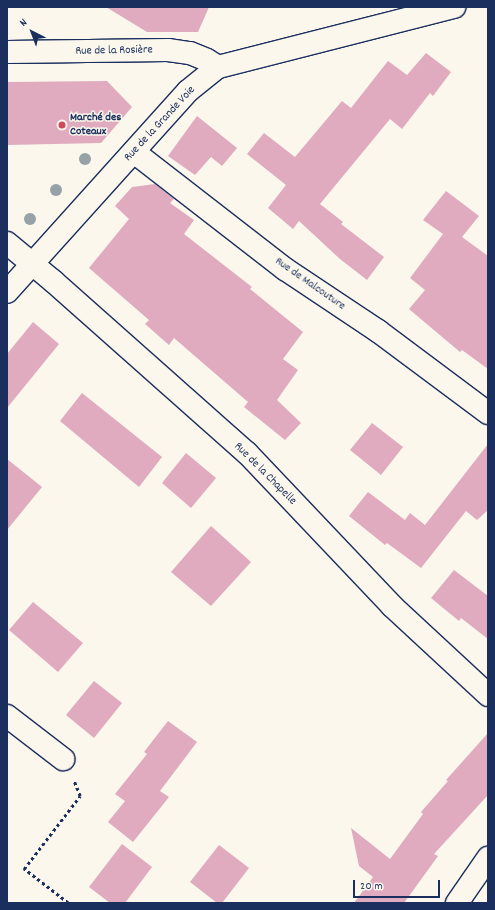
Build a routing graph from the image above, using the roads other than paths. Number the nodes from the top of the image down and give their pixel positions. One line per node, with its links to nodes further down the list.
1 (454, 7): 3 (street, Rue de la Grande Voie)
2 (7, 52): 3 (street, Rue de la Rosière)
3 (218, 67): 4 (street, Rue de la Grande Voie)
4 (134, 152): 6 (street, Rue de la Grande Voie); 8 (street, Rue de Malcouture)
5 (7, 243): 6 (street, Rue de la Chapelle)
6 (32, 264): 7 (street, Rue de la Grande Voie); 9 (street, Rue de la Chapelle)
7 (7, 292)
8 (488, 413)
9 (488, 695)
10 (7, 716): 11 (street)
11 (63, 759)
12 (488, 858): 13 (street)
13 (457, 903)

